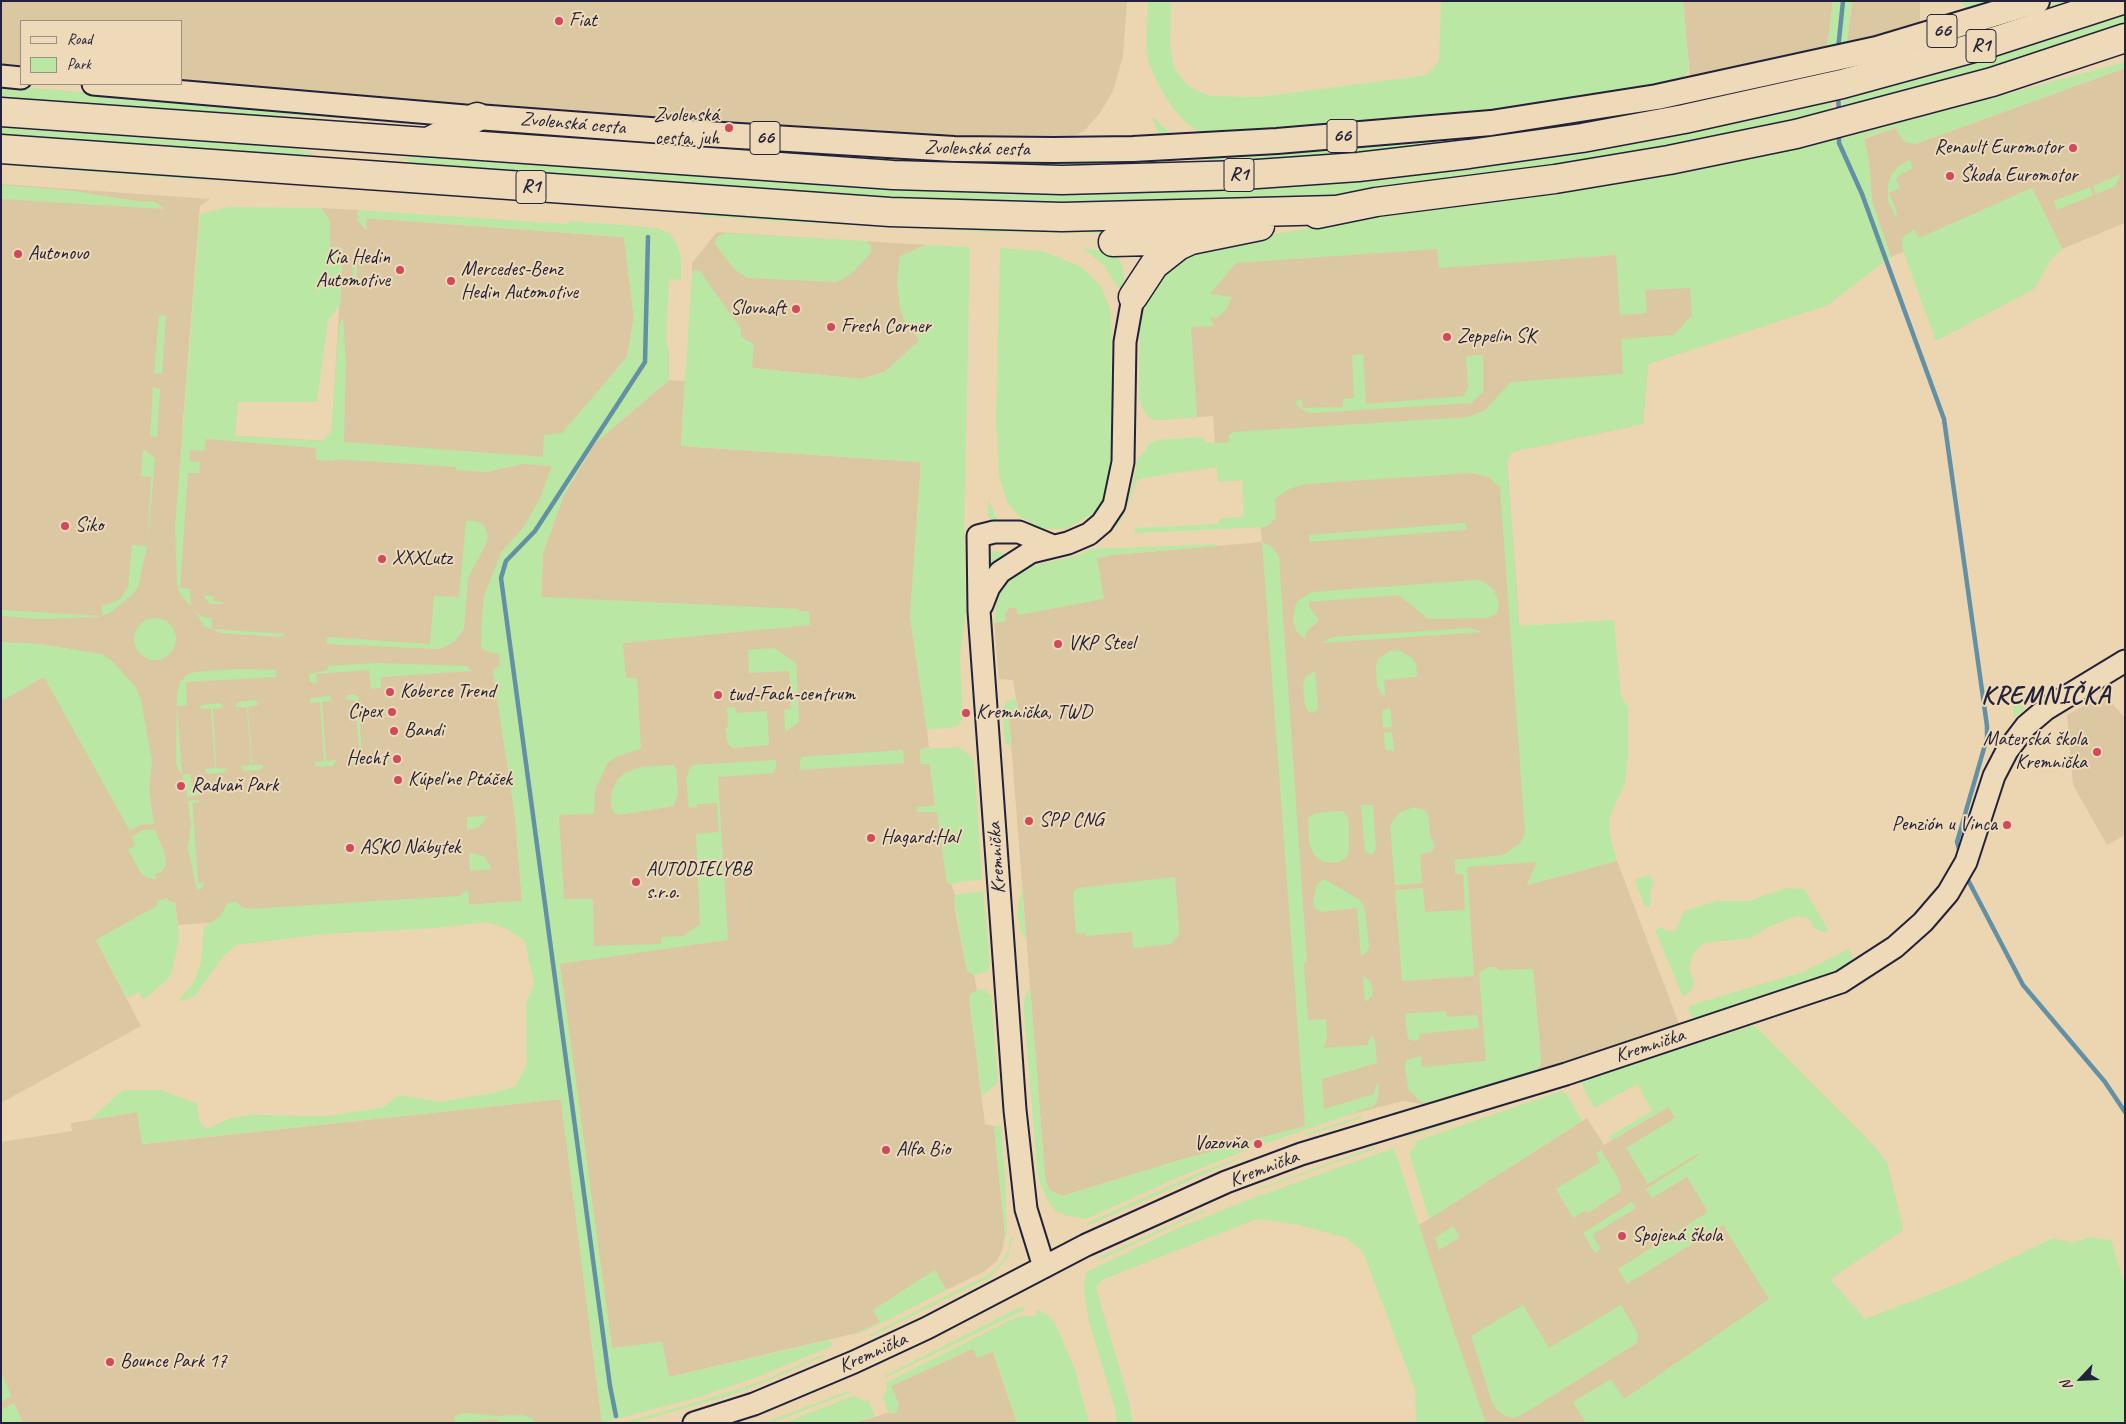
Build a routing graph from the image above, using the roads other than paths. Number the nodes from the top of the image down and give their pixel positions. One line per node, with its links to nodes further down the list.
1 (2036, 1): 6 (main road, 66)
2 (2119, 1): 6 (highway, R1)
3 (2125, 38): 4 (highway, R1)
4 (2052, 63): 5 (highway); 14 (highway, R1)
5 (2095, 64)
6 (1838, 72): 11 (main road, Zvolenská cesta / 66); 12 (highway, R1)
7 (1, 76): 8 (main road)
8 (20, 78)
9 (104, 85): 11 (main road, Zvolenská cesta)
10 (1, 112): 12 (highway, R1)
11 (477, 117): 12 (highway)
12 (428, 142)
13 (1, 149): 14 (highway, R1)
14 (1335, 210): 15 (highway)
15 (1191, 240): 16 (highway); 17 (highway)
16 (1113, 242)
17 (1133, 297): 18 (main road)
18 (1053, 546): 19 (main road); 19 (main road, Kremnička)
19 (979, 611): 21 (main road, Kremnička)
20 (2125, 661): 21 (main road, Kremnička)
21 (1044, 1267): 22 (main road, Kremnička)
22 (694, 1423)

